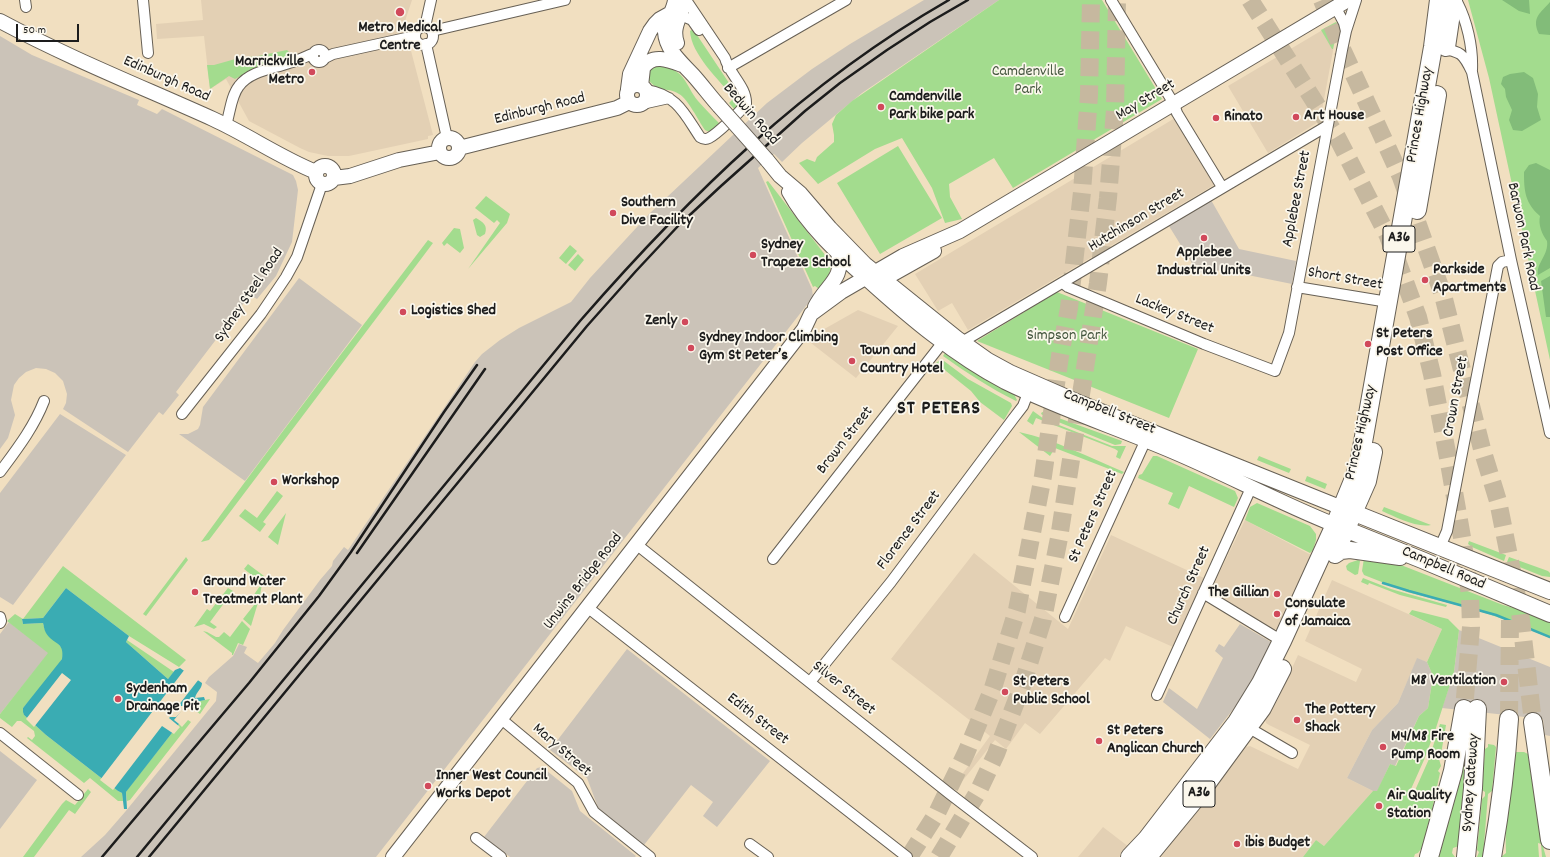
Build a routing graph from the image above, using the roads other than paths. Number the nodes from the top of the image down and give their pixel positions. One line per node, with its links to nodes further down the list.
1 (143, 0): 22 (street)
2 (431, 0): 15 (street)
3 (565, 0): 15 (street)
4 (675, 0): 13 (main road)
5 (685, 0): 13 (main road); 25 (street)
6 (846, 0): 25 (street)
7 (1348, 0): 12 (main road, May Street)
8 (1356, 0): 16 (street, Applebee Street)
9 (1440, 0): 21 (highway, Princes Highway / A36)
10 (1455, 0): 18 (street, Barwon Park Road); 21 (highway, Princes Highway / A36)
11 (1113, 1): 30 (street)
12 (1336, 8): 16 (street); 30 (main road, May Street)
13 (675, 15): 19 (main road); 23 (main road); 25 (street)
14 (0, 21): 31 (main road, Edinburgh Road)
15 (428, 29): 17 (street); 20 (street)
16 (1346, 31): 32 (street, Applebee Street)
17 (415, 36): 20 (street); 31 (street)
18 (1469, 38): 21 (street); 26 (street, Barwon Park Road)
19 (671, 41): 23 (main road); 24 (main road, Bedwin Road); 27 (main road, Bedwin Road)
20 (426, 44): 33 (street)
21 (1445, 49): 26 (street, Barwon Park Road); 44 (highway, Princes Highway / A36); 57 (highway, Princes Highway / A36)
22 (148, 53)
23 (635, 63): 28 (main road)
24 (682, 65): 27 (main road, Bedwin Road); 28 (main road)
25 (728, 67): 29 (street)
26 (1472, 72): 40 (street, Barwon Park Road)
27 (693, 75): 36 (main road, Bedwin Road, bridge)
28 (637, 94): 29 (street); 29 (street); 34 (main road, Edinburgh Road)
29 (669, 98)
30 (1174, 104): 38 (street); 41 (main road, May Street)
31 (226, 125): 37 (main road, Edinburgh Road)
32 (1327, 126): 38 (street, Hutchinson Street); 43 (street, Applebee Street)
33 (447, 138): 34 (main road); 35 (main road)
34 (459, 148): 35 (main road)
35 (440, 152): 37 (main road)
36 (780, 176): 39 (main road, Bedwin Road); 41 (main road, Bedwin Road)
37 (324, 178): 52 (street, Sydney Steel Road)
38 (1222, 187): 42 (street, Hutchinson Street)
39 (838, 253): 41 (main road, Bedwin Road); 45 (main road)
40 (1511, 260): 53 (street, Barwon Park Road); 60 (street, Crown Street)
41 (874, 278): 45 (main road, Unwins Bridge Road); 46 (main road, Unwins Bridge Road); 47 (main road, Campbell Street); 48 (main road, Campbell Street)
42 (1063, 282): 48 (street, Hutchinson Street); 49 (street, Lackey Street)
43 (1297, 287): 44 (street, Short Street); 49 (street, Applebee Street)
44 (1388, 302): 57 (highway, Princes Highway / A36)
45 (811, 314): 46 (main road, Unwins Bridge Road)
46 (804, 329): 59 (main road, Unwins Bridge Road)
47 (943, 342): 50 (main road, Campbell Street); 62 (street, Brown Street)
48 (962, 342): 54 (main road, Campbell Street)
49 (1275, 371)
50 (1028, 392): 54 (main road, Campbell Street); 70 (street, Florence Street)
51 (44, 401): 55 (street)
52 (182, 414)
53 (1550, 433)
54 (1148, 435): 56 (main road, Campbell Street); 57 (main road, Campbell Street); 68 (street, St Peters Street)
55 (0, 472)
56 (1251, 488): 58 (main road, Campbell Street); 65 (street, Church Street)
57 (1348, 510): 58 (highway, Princes Highway / A36); 60 (main road, Campbell Road)
58 (1340, 527): 61 (highway, Princes Highway / A36); 63 (main road, Campbell Road); 69 (highway, Princes Highway / A36)
59 (636, 544): 66 (main road, Unwins Bridge Road); 70 (street, Silver Street)
60 (1440, 548): 64 (main road, Campbell Road)
61 (1334, 555): 63 (main road); 75 (highway, Princes Highway / A36)
62 (773, 559)
63 (1422, 560): 67 (main road, Campbell Road)
64 (1550, 591)
65 (1203, 593): 69 (street); 71 (street, Church Street)
66 (587, 607): 72 (main road, Unwins Bridge Road); 86 (street, Edith Street)
67 (1550, 614)
68 (1065, 618)
69 (1282, 641): 75 (highway, Princes Highway / A36)
70 (810, 682): 87 (street, Silver Street)
71 (1157, 696)
72 (500, 718): 82 (main road, Unwins Bridge Road); 84 (street, Mary Street)
73 (1509, 718): 92 (highway, Sydney Gateway)
74 (1533, 722): 80 (highway)
75 (1242, 724): 77 (street); 88 (highway, Princes Highway / A36); 89 (highway, Princes Highway / A36)
76 (0, 733): 78 (street)
77 (1292, 753)
78 (78, 795)
79 (476, 838): 83 (street)
80 (1550, 840)
81 (750, 844): 85 (street)
82 (393, 857)
83 (501, 857)
84 (650, 857)
85 (768, 857)
86 (908, 857)
87 (1032, 857)
88 (1130, 857)
89 (1147, 857)
90 (1429, 857): 91 (highway, Sydney Gateway)
91 (1466, 857)
92 (1492, 857)

